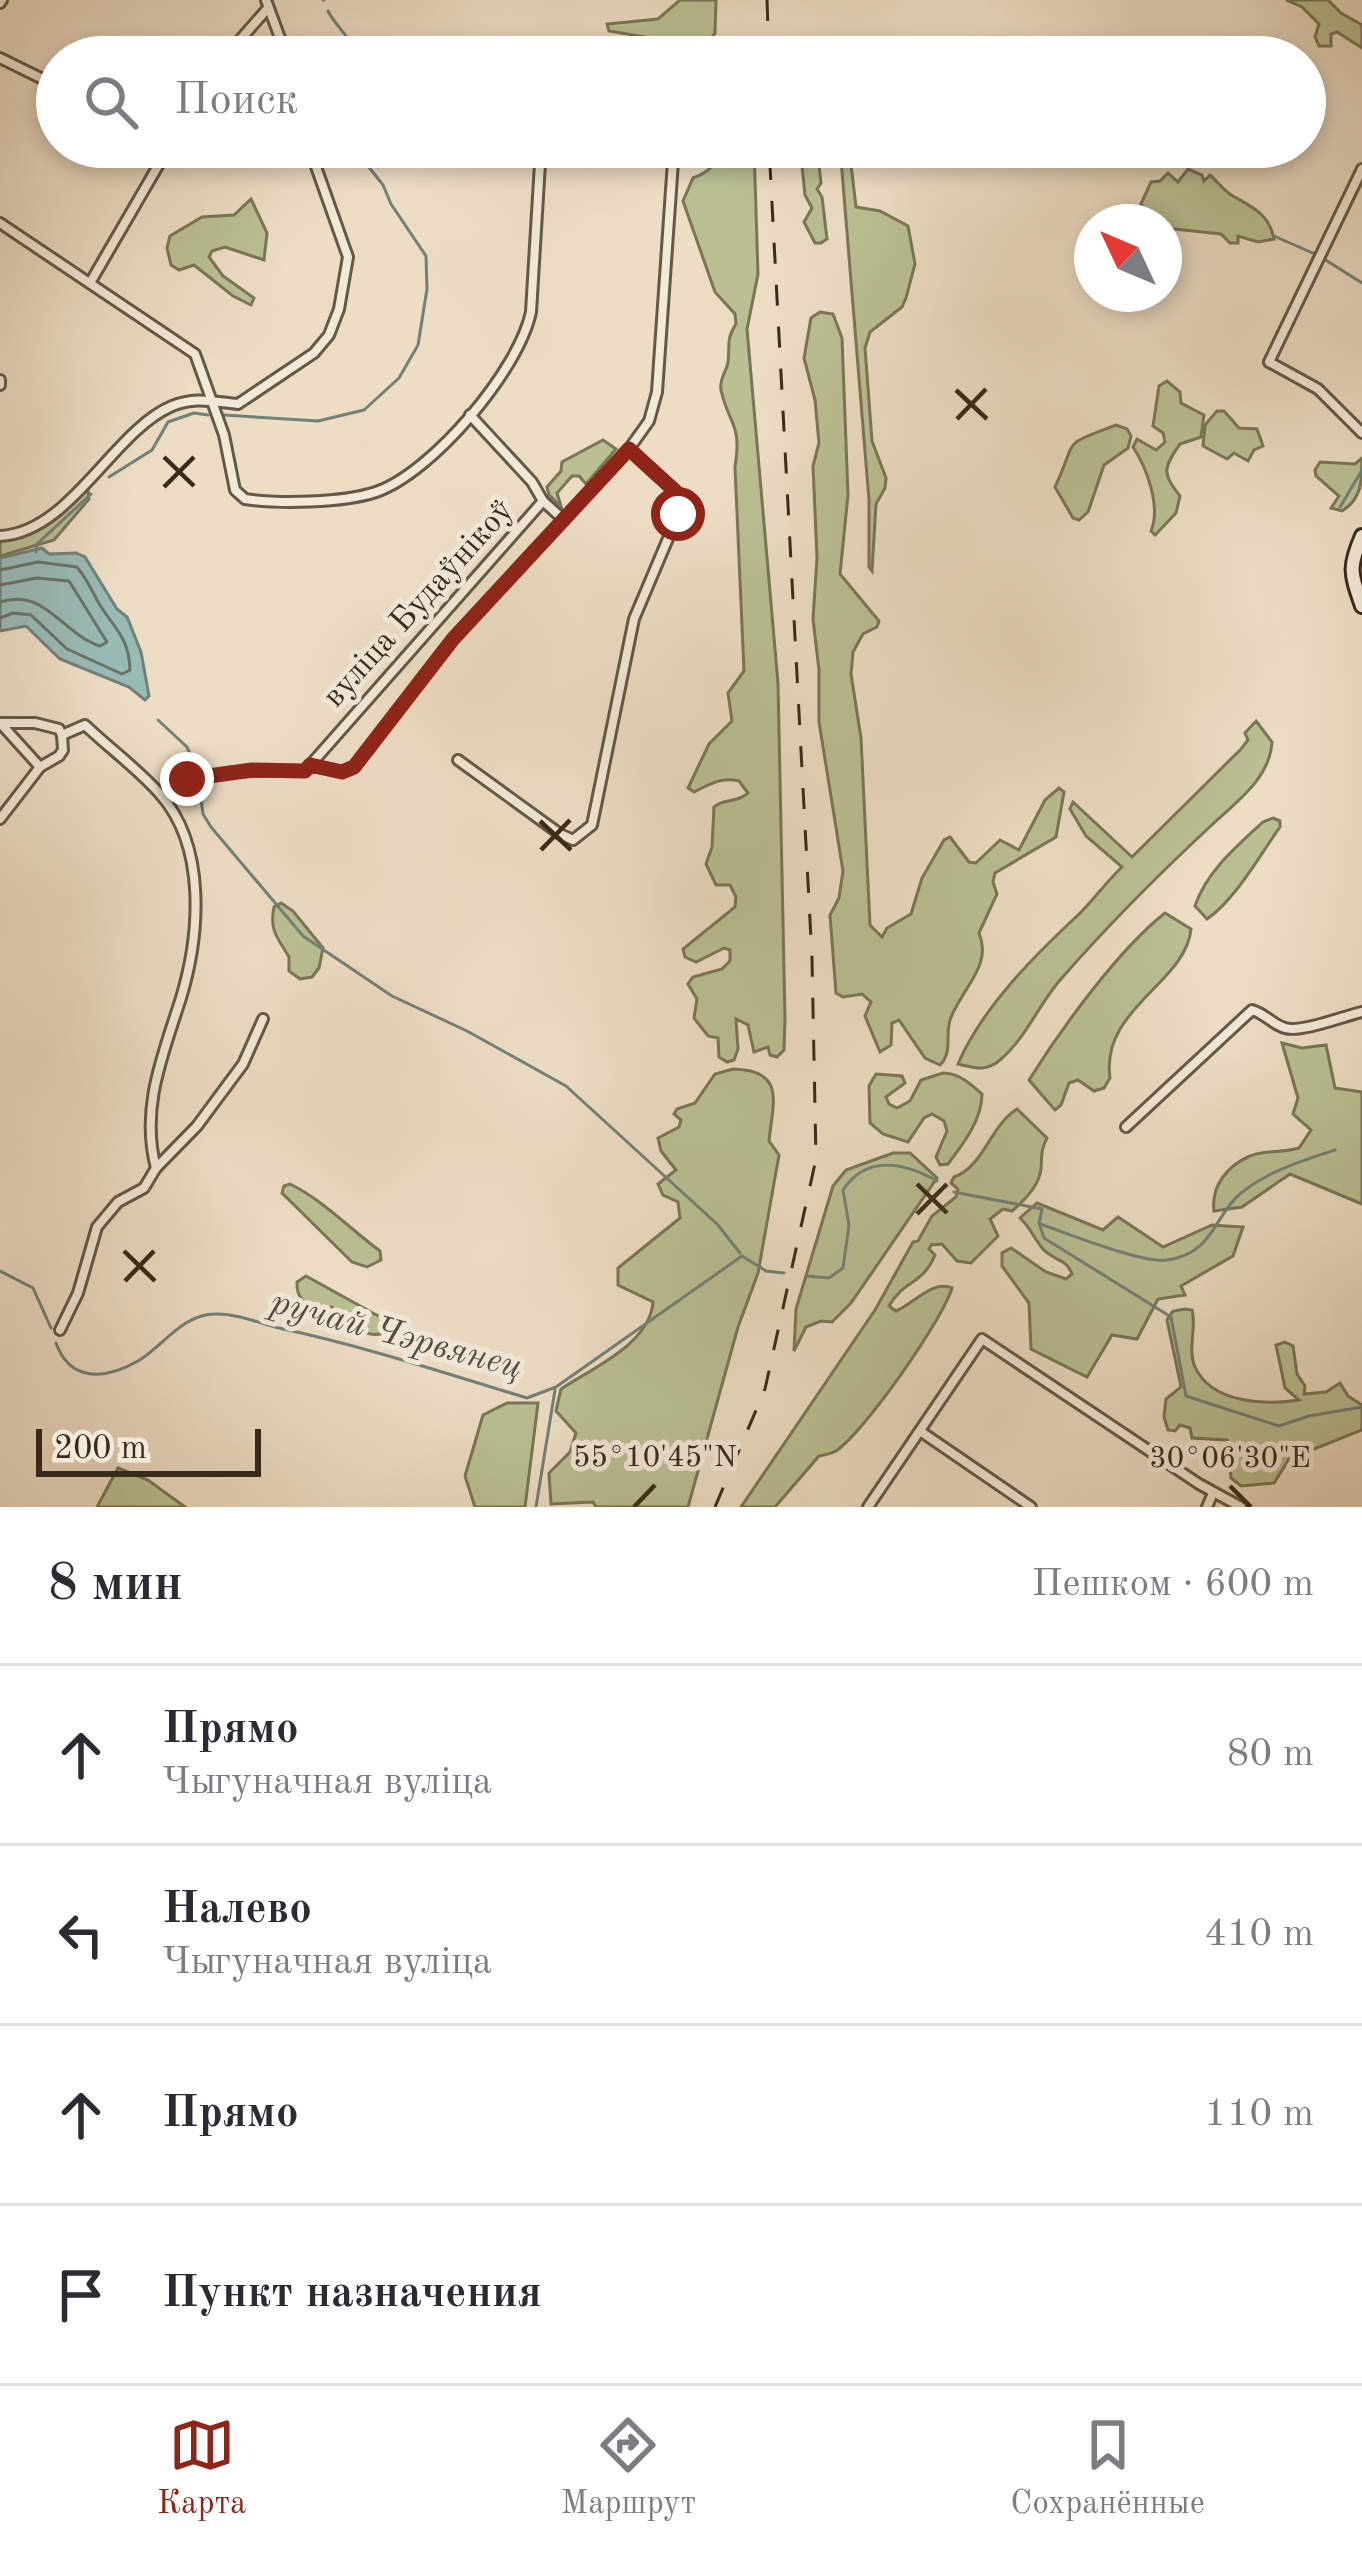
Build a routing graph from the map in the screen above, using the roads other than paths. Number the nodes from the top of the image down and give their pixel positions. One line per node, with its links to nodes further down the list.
1 (267, 4): 2 (street); 3 (street)
2 (242, 36)
3 (280, 36)
4 (0, 58): 5 (street)
5 (36, 76)
6 (157, 168): 12 (street)
7 (316, 168): 13 (street)
8 (540, 168): 14 (street)
9 (673, 168): 16 (street)
10 (1362, 169): 15 (street)
11 (0, 223): 12 (street)
12 (90, 283): 13 (street)
13 (210, 399): 14 (street); 19 (street)
14 (470, 415): 17 (street, вуліца Будаўнікоў)
15 (1362, 433)
16 (629, 449): 18 (street); 24 (street)
17 (543, 501): 18 (street); 26 (street, вуліца Будаўнікоў)
18 (565, 520): 26 (street)
19 (0, 536)
20 (1362, 536): 21 (street)
21 (1362, 606)
22 (0, 723): 23 (street); 25 (street)
23 (62, 735): 25 (street); 27 (street)
24 (458, 760)
25 (40, 767): 28 (street)
26 (308, 768): 27 (street)
27 (160, 795): 32 (street)
28 (0, 819)
29 (1362, 1012): 31 (street)
30 (263, 1018): 32 (street)
31 (1126, 1127)
32 (156, 1168): 33 (street)
33 (60, 1330)
34 (920, 1431): 35 (street); 36 (street); 37 (street)
35 (1213, 1492): 38 (street); 39 (street)
36 (868, 1507)
37 (1031, 1507)
38 (1207, 1507)
39 (1241, 1507)

